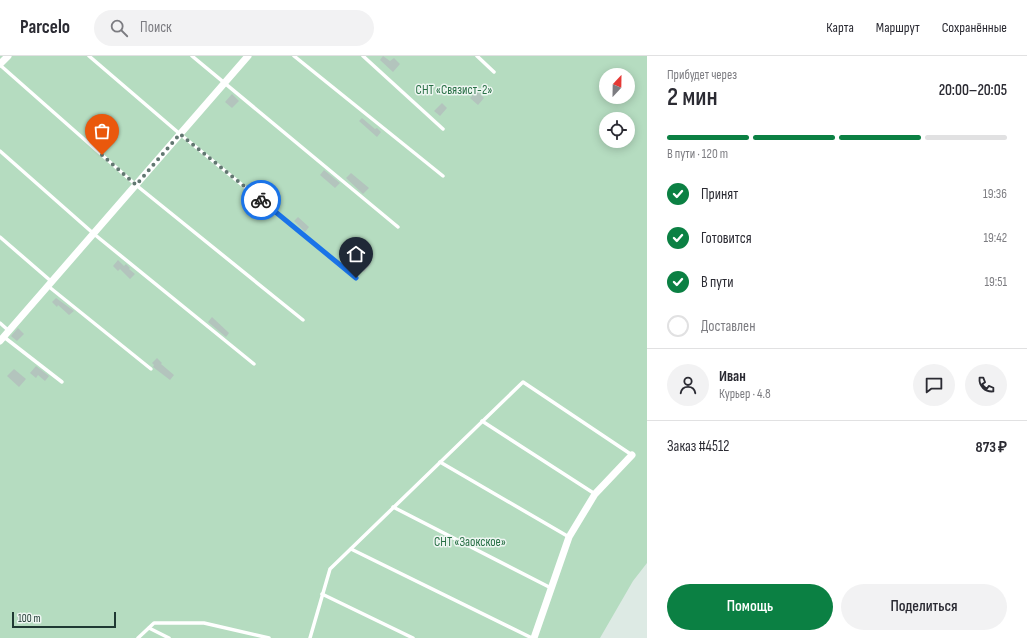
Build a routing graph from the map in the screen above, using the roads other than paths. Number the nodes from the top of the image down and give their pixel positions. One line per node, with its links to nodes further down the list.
1 (8, 56): 8 (street)
2 (89, 56): 12 (lane)
3 (192, 56): 10 (lane)
4 (248, 56): 10 (street)
5 (294, 56): 14 (lane)
6 (363, 56): 11 (lane)
7 (477, 56): 9 (lane)
8 (0, 64): 15 (lane)
9 (494, 72)
10 (224, 84): 12 (street); 16 (lane)
11 (443, 129)
12 (180, 134): 15 (street); 19 (lane)
13 (0, 151): 17 (lane)
14 (442, 176)
15 (136, 185): 17 (street); 21 (lane)
16 (398, 226)
17 (94, 234): 20 (street); 24 (lane)
18 (0, 237): 20 (lane)
19 (356, 278)
20 (50, 284): 23 (street); 25 (lane)
21 (303, 320)
22 (0, 323): 23 (lane)
23 (4, 336): 26 (lane)
24 (254, 364)
25 (151, 369)
26 (62, 382)
27 (482, 421): 28 (lane); 29 (lane); 30 (lane)
28 (632, 455): 30 (street)
29 (440, 462): 31 (lane); 32 (lane)
30 (595, 494): 32 (street)
31 (393, 507): 33 (lane); 34 (lane)
32 (569, 537): 34 (street)
33 (351, 549): 35 (lane); 42 (lane)
34 (551, 588): 42 (street)
35 (322, 594): 40 (lane); 41 (lane)
36 (149, 628): 37 (lane); 38 (lane); 39 (lane)
37 (138, 638)
38 (169, 638)
39 (269, 638)
40 (310, 638)
41 (413, 638)
42 (533, 638)

